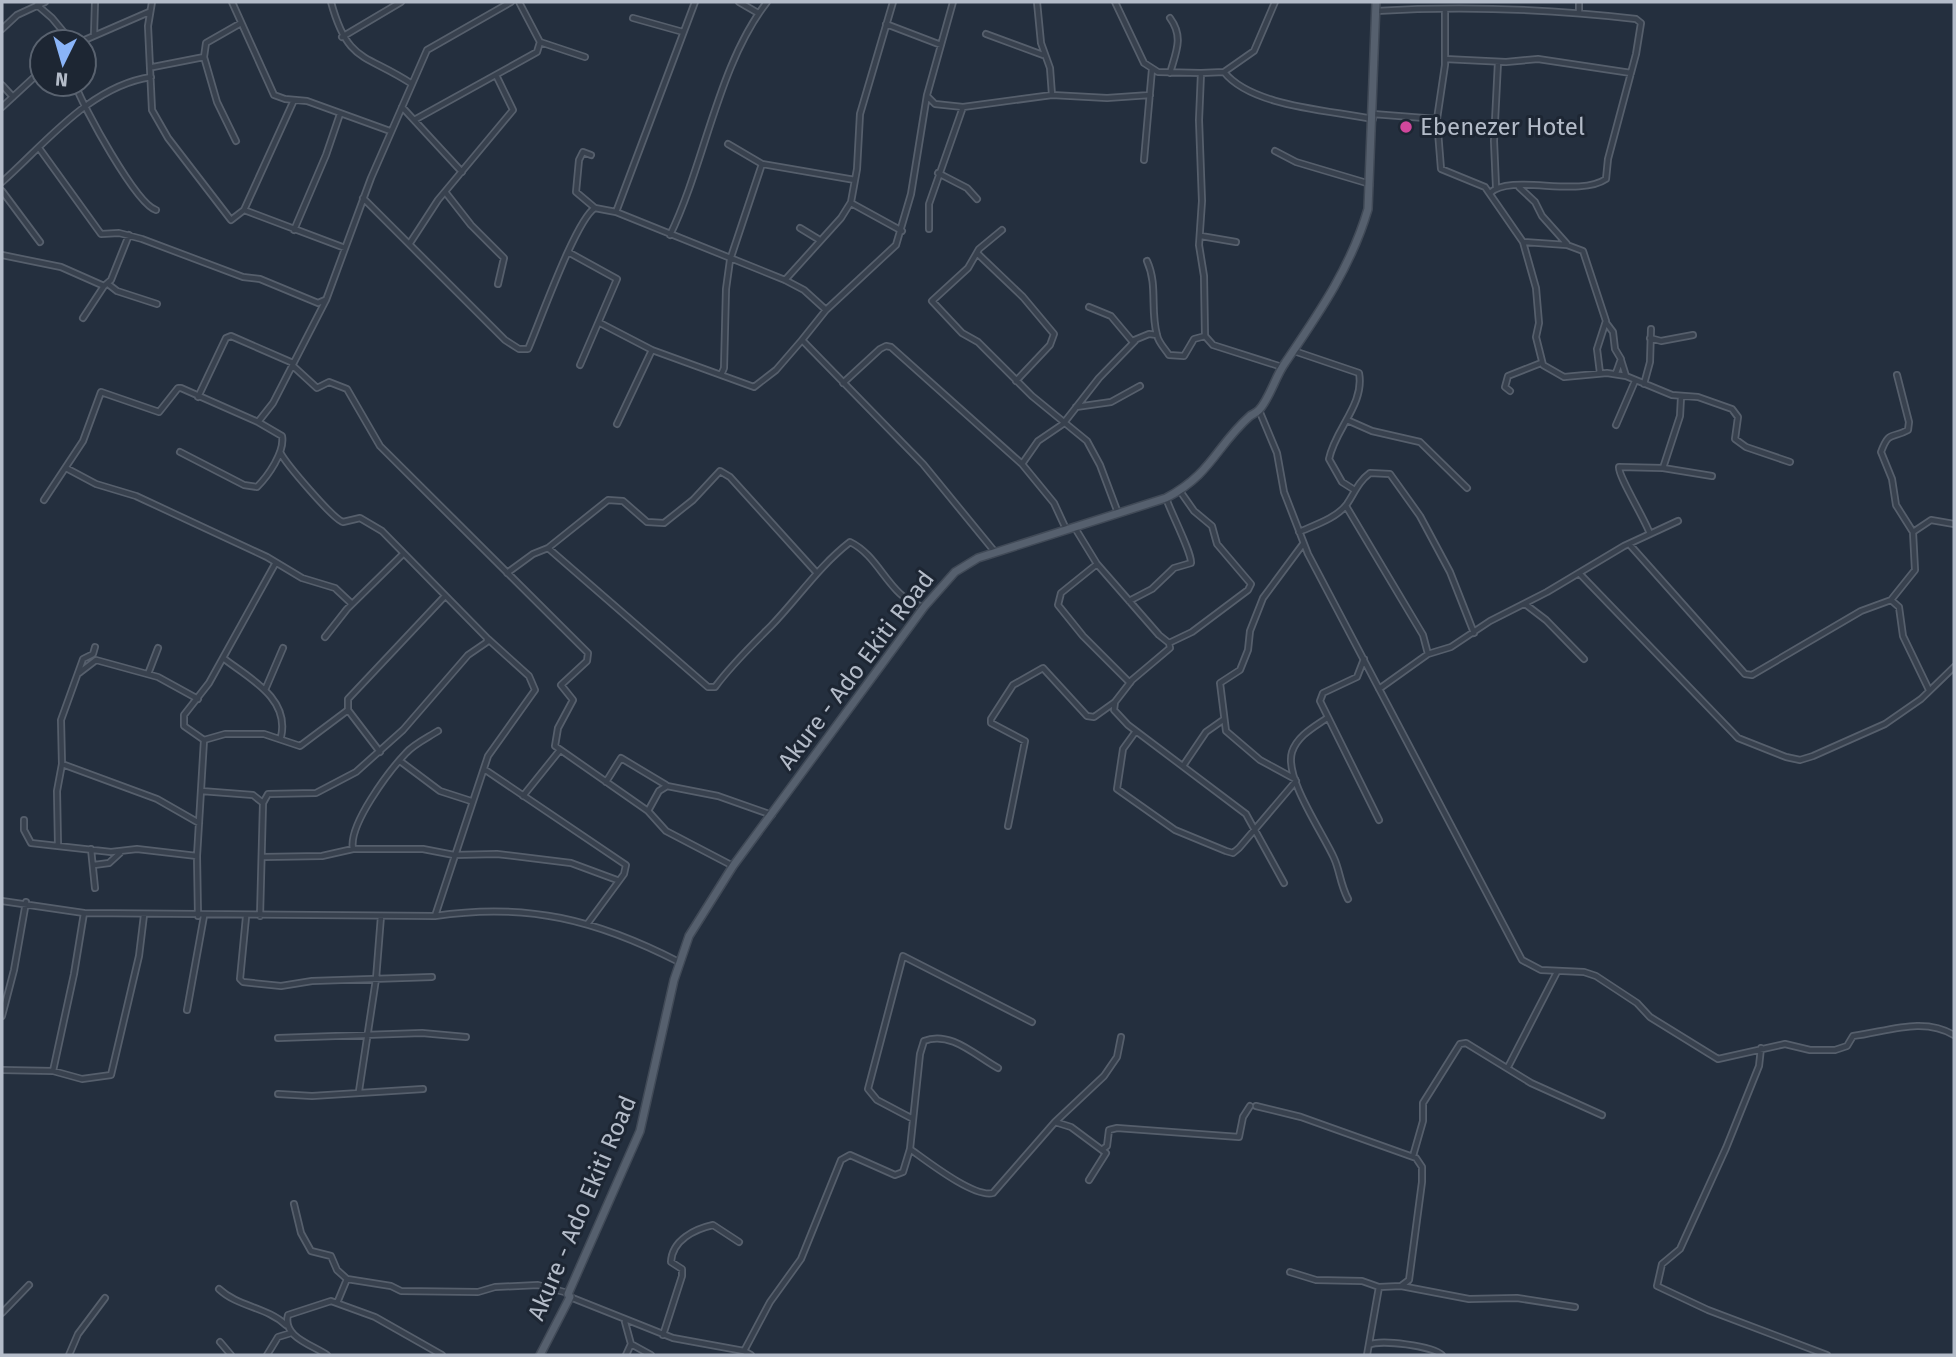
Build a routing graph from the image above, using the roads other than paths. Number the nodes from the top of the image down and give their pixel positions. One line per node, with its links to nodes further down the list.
1 (45, 2): 20 (street)
2 (95, 2): 32 (street)
3 (152, 2): 24 (street)
4 (232, 2): 29 (street)
5 (331, 2): 37 (street)
6 (401, 2): 37 (street)
7 (510, 2): 54 (street)
8 (519, 2): 38 (street)
9 (695, 2): 34 (street)
10 (739, 2): 25 (street)
11 (767, 2): 25 (street)
12 (893, 2): 30 (street)
13 (953, 2): 39 (street)
14 (1037, 2): 40 (street)
15 (1115, 2): 46 (street)
16 (1275, 2): 48 (street)
17 (1376, 2): 23 (main road, Akure - Ado Ekiti Road)
18 (1497, 2): 22 (street)
19 (1579, 2): 26 (street)
20 (37, 5): 31 (street); 33 (street)
21 (1445, 9): 22 (street); 23 (street); 43 (street)
22 (1496, 10): 26 (street)
23 (1375, 11): 71 (main road, Akure - Ado Ekiti Road)
24 (149, 12): 35 (street); 45 (street)
25 (758, 13): 105 (street)
26 (1579, 13): 50 (street)
27 (633, 18): 34 (street)
28 (1170, 18): 47 (street)
29 (241, 23): 41 (street); 61 (street)
30 (886, 24): 39 (street); 84 (street)
31 (60, 28)
32 (94, 28)
33 (2, 29)
34 (682, 32): 98 (street)
35 (98, 33)
36 (986, 34): 40 (street)
37 (342, 37): 54 (street)
38 (540, 42): 42 (street); 51 (street)
39 (941, 44): 57 (street)
40 (1043, 55): 58 (street)
41 (204, 57): 45 (street); 75 (street)
42 (585, 57)
43 (1445, 59): 44 (street); 73 (street)
44 (1498, 62): 50 (street); 87 (street)
45 (152, 67): 52 (street)
46 (1152, 69): 47 (street); 56 (street)
47 (1170, 72): 49 (street)
48 (1224, 72): 49 (street); 71 (street)
49 (1201, 73): 106 (street)
50 (1631, 74): 88 (street)
51 (496, 75): 72 (street); 82 (street)
52 (151, 78): 65 (street); 97 (street)
53 (28, 83): 59 (street)
54 (412, 84): 66 (street)
55 (2, 85): 59 (street)
56 (1150, 94): 58 (street); 80 (street)
57 (927, 95): 63 (street); 68 (street)
58 (1052, 95): 67 (street)
59 (13, 97): 64 (street)
60 (80, 98): 65 (street)
61 (285, 99): 62 (street); 69 (street)
62 (294, 100): 69 (street); 70 (street)
63 (935, 104): 67 (street); 68 (street)
64 (2, 107)
65 (84, 107): 77 (street); 96 (street)
66 (402, 107): 72 (street); 74 (street)
67 (963, 107): 83 (street)
68 (925, 108): 103 (street)
69 (291, 109): 97 (street)
70 (340, 114): 74 (street); 101 (street)
71 (1373, 116): 73 (street); 86 (main road, Akure - Ado Ekiti Road)
72 (416, 119): 82 (street)
73 (1437, 119): 91 (street)
74 (390, 131): 92 (street)
75 (236, 141)
76 (728, 144): 81 (street)
77 (39, 148): 85 (street); 104 (street)
78 (1275, 151): 86 (street)
79 (591, 155): 95 (street)
80 (1144, 160)
81 (762, 164): 84 (street); 117 (street)
82 (462, 172): 90 (street)
83 (938, 173): 93 (street); 100 (street)
84 (855, 180): 94 (street)
85 (2, 182)
86 (1370, 185): 137 (main road, Akure - Ado Ekiti Road)
87 (1496, 187): 88 (street); 91 (street)
88 (1519, 187): 112 (street)
89 (2, 191): 108 (street)
90 (446, 193): 111 (street); 120 (street)
91 (1490, 193): 110 (street)
92 (363, 198): 111 (street); 113 (street)
93 (977, 199)
94 (851, 202): 103 (street); 107 (street)
95 (595, 208): 98 (street); 114 (street)
96 (156, 210)
97 (244, 210): 101 (street)
98 (616, 212): 105 (street)
99 (800, 228): 107 (street)
100 (929, 229)
101 (294, 230): 113 (street)
102 (1002, 230): 115 (street)
103 (902, 231): 125 (street)
104 (129, 235): 121 (street); 122 (street)
105 (670, 236): 117 (street)
106 (1201, 236): 109 (street); 131 (street)
107 (818, 239): 119 (street)
108 (40, 242)
109 (1236, 242)
110 (1523, 242): 112 (street); 139 (street)
111 (410, 243): 114 (street)
112 (1567, 244): 127 (street)
113 (345, 248): 122 (street)
114 (568, 252): 128 (street)
115 (978, 254): 148 (street); 148 (street)
116 (2, 255): 121 (street)
117 (730, 260): 119 (street); 145 (street)
118 (1147, 261): 130 (street)
119 (785, 280): 125 (street)
120 (498, 284)
121 (106, 285): 123 (street); 126 (street)
122 (326, 300): 140 (street)
123 (157, 304)
124 (1089, 307): 135 (street)
125 (826, 310): 134 (street)
126 (83, 318)
127 (1606, 321): 138 (street); 143 (street)
128 (600, 323): 136 (street); 141 (street)
129 (1651, 329): 133 (street)
130 (1157, 335): 131 (street); 135 (street)
131 (1205, 335): 142 (street)
132 (1693, 335): 133 (street)
133 (1650, 338): 151 (street)
134 (802, 340): 145 (street); 150 (street)
135 (1135, 341): 156 (street)
136 (652, 350): 145 (street); 160 (street)
137 (1294, 351): 142 (main road, Akure - Ado Ekiti Road); 158 (street)
138 (1621, 359): 144 (street); 147 (street)
139 (1541, 363): 143 (street); 153 (street)
140 (293, 364): 154 (street); 159 (street); 192 (street)
141 (580, 365)
142 (1282, 367): 157 (main road, Akure - Ado Ekiti Road)
143 (1600, 373): 144 (street)
144 (1616, 373): 147 (street)
145 (721, 375)
146 (1896, 375): 182 (street)
147 (1626, 376): 149 (street)
148 (1016, 381): 161 (street)
149 (1635, 381): 151 (street); 162 (street)
150 (843, 383): 166 (street); 187 (street)
151 (1644, 384): 155 (street)
152 (1140, 386): 156 (street)
153 (1510, 391)
154 (198, 397): 159 (street); 167 (street)
155 (1681, 397): 165 (street); 168 (street)
156 (1075, 407): 161 (street)
157 (1259, 410): 172 (main road, Akure - Ado Ekiti Road); 181 (street)
158 (1347, 420): 170 (street); 171 (street)
159 (258, 422): 164 (street)
160 (617, 424)
161 (1063, 424): 166 (street); 176 (street)
162 (1616, 425)
163 (180, 452): 164 (street)
164 (280, 453): 188 (street)
165 (1790, 462)
166 (1022, 464): 180 (street)
167 (66, 468): 174 (street); 189 (street)
168 (1663, 468): 169 (street); 183 (street)
169 (1712, 476)
170 (1467, 488)
171 (1353, 489): 175 (street); 200 (street)
172 (1180, 491): 173 (main road, Akure - Ado Ekiti Road); 203 (street)
173 (1166, 498): 176 (main road, Akure - Ado Ekiti Road); 196 (street)
174 (44, 499)
175 (1346, 506): 181 (street); 207 (street)
176 (1118, 514): 179 (main road, Akure - Ado Ekiti Road)
177 (1678, 521): 183 (street)
178 (1954, 524): 182 (street)
179 (1075, 528): 180 (main road, Akure - Ado Ekiti Road); 190 (street)
180 (1066, 530): 187 (main road, Akure - Ado Ekiti Road)
181 (1299, 532): 184 (street)
182 (1913, 532): 195 (street)
183 (1650, 534): 185 (street)
184 (1303, 543): 209 (street); 222 (street)
185 (1630, 545): 193 (street); 195 (street)
186 (548, 548): 191 (street); 191 (street); 192 (street)
187 (995, 552): 199 (main road, Akure - Ado Ekiti Road)
188 (402, 555): 194 (street); 197 (street)
189 (275, 564): 197 (street); 208 (street)
190 (1097, 564): 196 (street); 214 (street)
191 (816, 572): 199 (street)
192 (507, 573): 227 (street)
193 (1578, 573): 198 (street); 217 (street)
194 (445, 596): 202 (street); 220 (street)
195 (1891, 600): 217 (street)
196 (1129, 601): 203 (street)
197 (352, 604): 201 (street)
198 (1525, 604): 200 (street); 210 (street)
199 (924, 607): 241 (main road, Akure - Ado Ekiti Road)
200 (1474, 633): 207 (street)
201 (325, 637)
202 (487, 638): 228 (street); 232 (street)
203 (1169, 643): 214 (street)
204 (95, 647): 212 (street)
205 (158, 648): 213 (street)
206 (284, 648): 216 (street)
207 (1428, 654): 215 (street)
208 (223, 658): 216 (street); 218 (street)
209 (1364, 659): 215 (street); 221 (street)
210 (1584, 659)
211 (1954, 667): 217 (street)
212 (78, 674): 213 (street); 230 (street)
213 (148, 674): 218 (street)
214 (1130, 683): 219 (street)
215 (1379, 689): 271 (street)
216 (265, 690): 225 (street)
217 (1929, 690)
218 (198, 699): 226 (street)
219 (1115, 702): 224 (street); 245 (street)
220 (348, 710): 225 (street); 228 (street)
221 (1327, 718): 233 (street); 243 (street)
222 (1223, 720): 231 (street); 233 (street)
223 (438, 731): 229 (street)
224 (1136, 731): 231 (street); 246 (street)
225 (281, 737): 226 (street)
226 (205, 740): 236 (street)
227 (561, 750): 234 (street); 237 (street)
228 (380, 752): 239 (street)
229 (400, 761): 238 (street); 249 (street)
230 (62, 764): 244 (street); 247 (street)
231 (1183, 765): 246 (street)
232 (484, 769): 237 (street); 238 (street)
233 (1295, 780): 246 (street); 259 (street)
234 (606, 782): 235 (street); 240 (street)
235 (667, 786): 240 (street); 241 (street)
236 (201, 791): 239 (street); 244 (street)
237 (523, 796): 256 (street)
238 (471, 801): 251 (street)
239 (263, 803): 253 (street)
240 (648, 811): 255 (street)
241 (772, 815): 255 (main road, Akure - Ado Ekiti Road)
242 (24, 820): 247 (street)
243 (1379, 820)
244 (198, 822): 252 (street)
245 (1009, 826)
246 (1257, 829): 257 (street)
247 (58, 845): 248 (street)
248 (91, 849): 250 (street); 254 (street)
249 (353, 849): 251 (street); 253 (street)
250 (121, 853): 252 (street); 254 (street)
251 (453, 855): 256 (street); 268 (street)
252 (197, 856): 264 (street)
253 (262, 857): 266 (street)
254 (94, 864): 258 (street)
255 (733, 866): 270 (main road, Akure - Ado Ekiti Road)
256 (617, 880): 269 (street)
257 (1284, 883)
258 (95, 888)
259 (1348, 899)
260 (2, 901): 261 (street)
261 (26, 902): 262 (street); 275 (street)
262 (83, 913): 263 (street); 286 (street)
263 (144, 915): 264 (street); 286 (street)
264 (201, 916): 265 (street); 274 (street)
265 (246, 916): 266 (street); 273 (street)
266 (260, 916): 267 (street)
267 (381, 916): 268 (street); 273 (street)
268 (435, 916): 269 (street)
269 (588, 923): 270 (street)
270 (679, 962): 305 (main road, Akure - Ado Ekiti Road)
271 (1558, 972): 282 (street); 284 (street)
272 (432, 977): 273 (street)
273 (376, 979): 277 (street)
274 (187, 1010)
275 (2, 1016)
276 (1032, 1022): 291 (street)
277 (367, 1034): 279 (street); 281 (street); 288 (street)
278 (1954, 1035): 282 (street)
279 (466, 1037)
280 (1121, 1037): 292 (street)
281 (278, 1038)
282 (1758, 1048): 331 (street)
283 (998, 1068): 291 (street)
284 (1508, 1068): 290 (street); 295 (street)
285 (2, 1070): 286 (street)
286 (52, 1070)
287 (423, 1088): 288 (street)
288 (359, 1091): 289 (street)
289 (278, 1094)
290 (1602, 1115)
291 (913, 1119): 293 (street)
292 (1055, 1122): 293 (street); 294 (street)
293 (910, 1149): 319 (street)
294 (1103, 1149): 295 (street); 296 (street)
295 (1413, 1156): 302 (street)
296 (1089, 1180)
297 (293, 1204): 300 (street)
298 (740, 1242): 315 (street)
299 (1290, 1272): 303 (street)
300 (346, 1279): 305 (street); 307 (street)
301 (29, 1285): 309 (street)
302 (1401, 1286): 303 (street); 308 (street)
303 (1379, 1287): 318 (street)
304 (219, 1289): 311 (street)
305 (569, 1295): 312 (street); 325 (main road, Akure - Ado Ekiti Road)
306 (104, 1298): 320 (street)
307 (337, 1303): 310 (street); 324 (street)
308 (1575, 1307)
309 (2, 1313)
310 (288, 1315): 311 (street); 313 (street)
311 (277, 1317): 313 (street)
312 (625, 1322): 315 (street); 317 (street)
313 (287, 1325): 314 (street)
314 (291, 1334): 322 (street); 323 (street)
315 (663, 1335): 319 (street)
316 (220, 1342): 321 (street)
317 (631, 1344): 326 (street); 327 (street)
318 (1369, 1345): 329 (street); 330 (street)
319 (744, 1351): 328 (street)
320 (69, 1355)
321 (231, 1355)
322 (267, 1355)
323 (327, 1355)
324 (442, 1355)
325 (540, 1355)
326 (626, 1355)
327 (651, 1355)
328 (751, 1355)
329 (1367, 1355)
330 (1441, 1355)
331 (1827, 1355)

